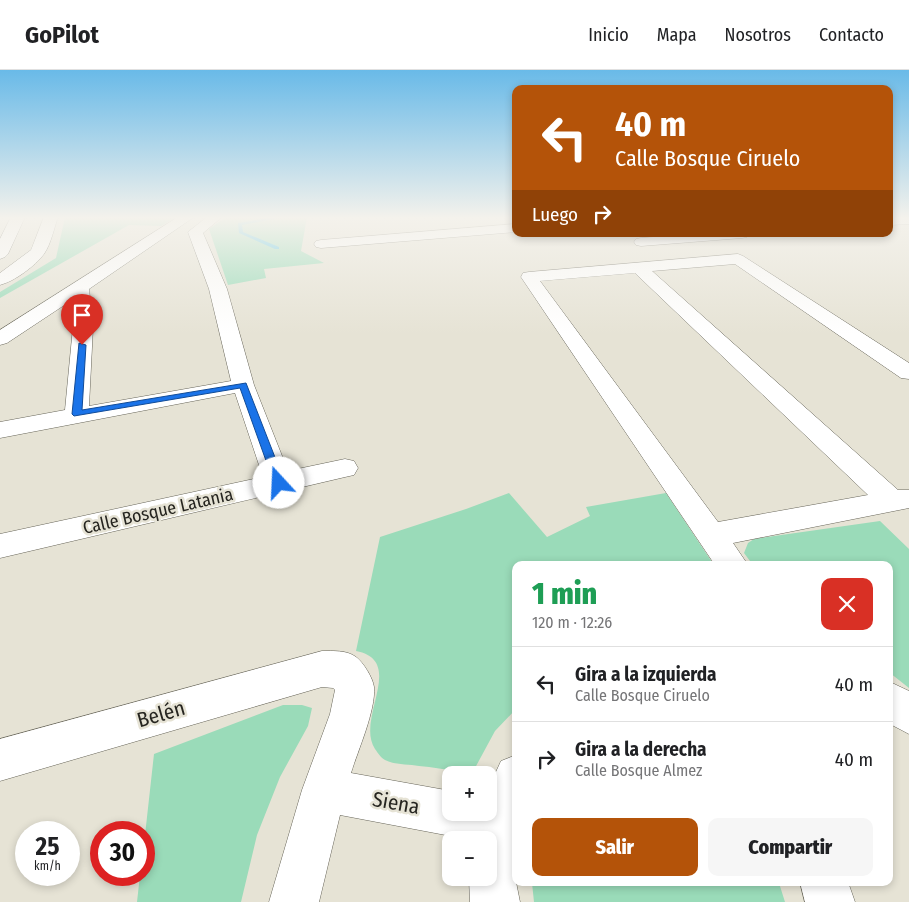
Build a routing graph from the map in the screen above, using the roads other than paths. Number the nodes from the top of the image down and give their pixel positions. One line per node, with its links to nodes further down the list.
1 (34, 256): 5 (street)
2 (130, 256): 6 (street)
3 (205, 256): 9 (street)
4 (640, 268): 8 (street); 14 (street); 15 (street)
5 (0, 280)
6 (80, 288): 7 (street); 10 (street)
7 (0, 339)
8 (909, 373)
9 (243, 385): 10 (street); 13 (street)
10 (77, 414): 11 (street)
11 (0, 430)
12 (345, 468): 13 (street, Calle Bosque Latania)
13 (279, 483): 16 (street, Calle Bosque Latania)
14 (901, 500): 15 (street)
15 (711, 535): 17 (street)
16 (0, 546)
17 (729, 561)
18 (893, 703): 19 (street)
19 (909, 714)
20 (0, 760): 22 (street, Belén)
21 (512, 784): 23 (street)
22 (324, 790): 23 (street, Siena); 25 (street)
23 (498, 822): 26 (street)
24 (825, 886): 27 (street)
25 (294, 902)
26 (495, 902)
27 (830, 902)

